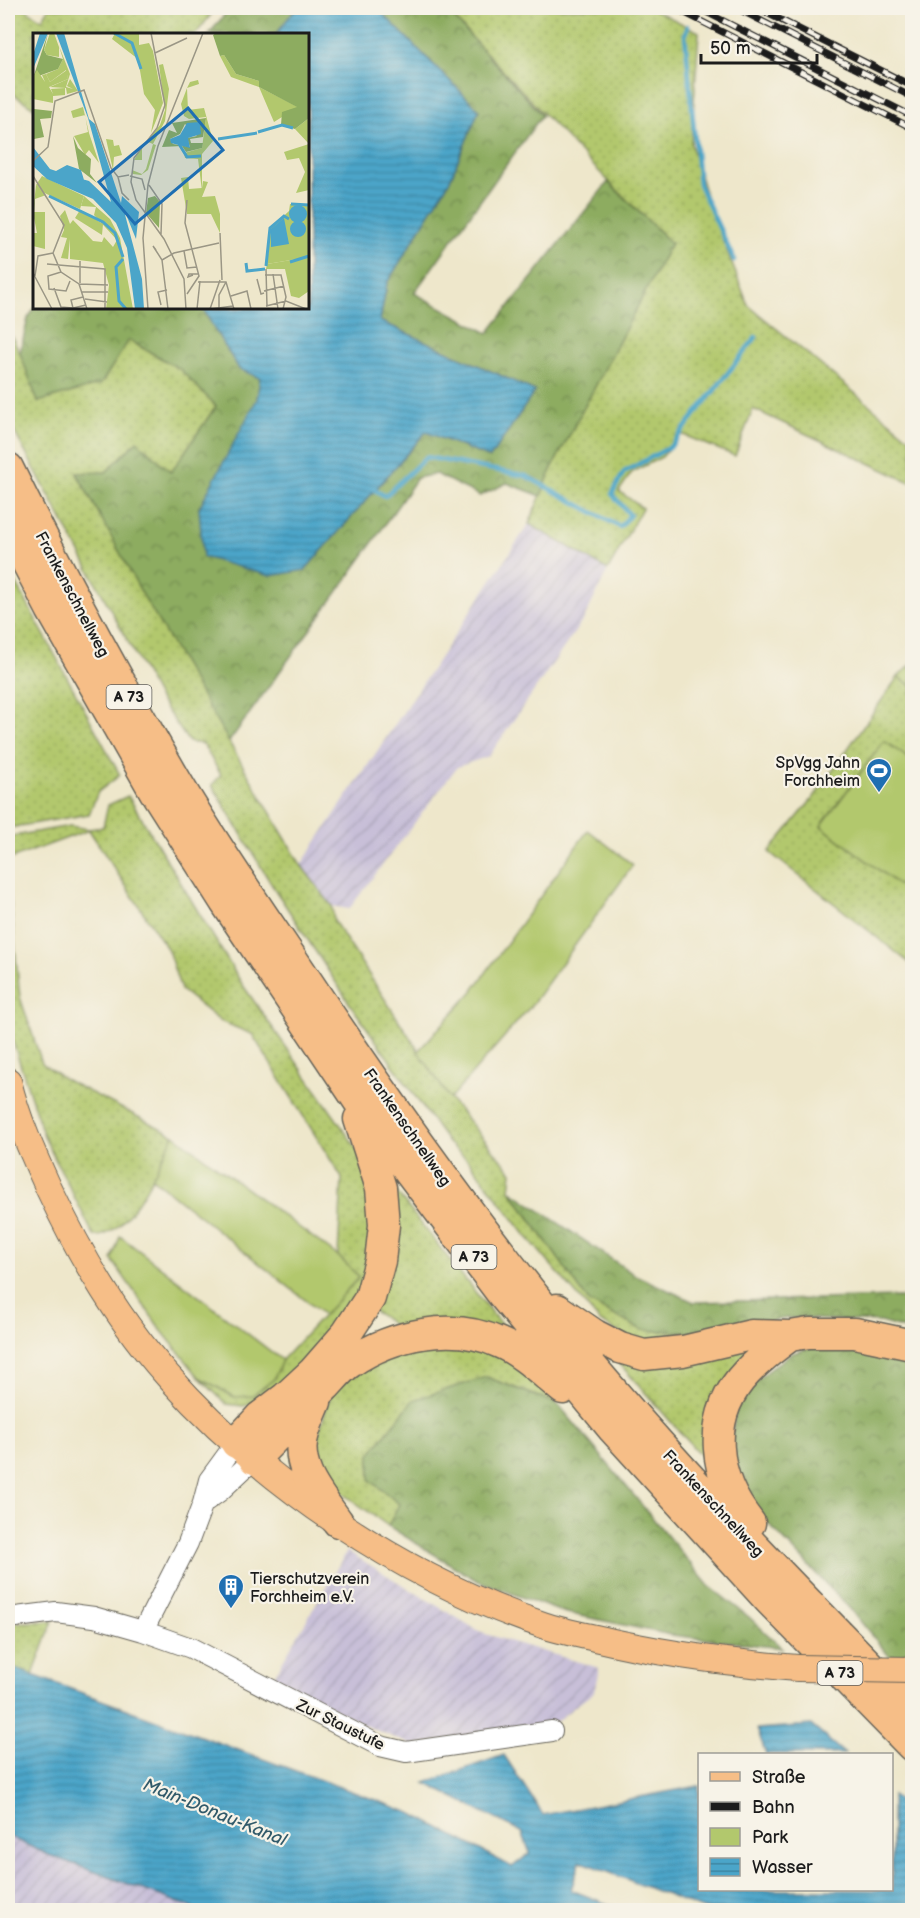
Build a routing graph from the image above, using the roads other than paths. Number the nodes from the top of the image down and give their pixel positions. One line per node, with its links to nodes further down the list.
1 (8, 468): 5 (highway, Frankenschnellweg / A 73)
2 (8, 526): 3 (highway, Frankenschnellweg / A 73)
3 (343, 1077): 9 (highway, Frankenschnellweg / A 73); 10 (highway)
4 (8, 1081): 10 (main road)
5 (520, 1278): 6 (highway); 12 (highway, Frankenschnellweg / A 73)
6 (790, 1336): 7 (highway); 12 (highway)
7 (912, 1345)
8 (321, 1391): 9 (highway); 10 (highway); 11 (highway)
9 (613, 1429): 18 (highway, Frankenschnellweg / A 73)
10 (245, 1451): 11 (main road); 14 (street)
11 (338, 1522): 15 (main road, bridge)
12 (763, 1557): 16 (highway, Frankenschnellweg / A 73)
13 (8, 1618): 14 (street, Zur Staustufe)
14 (142, 1631): 17 (street, Zur Staustufe)
15 (912, 1670)
16 (912, 1709)
17 (552, 1731)
18 (912, 1746)

